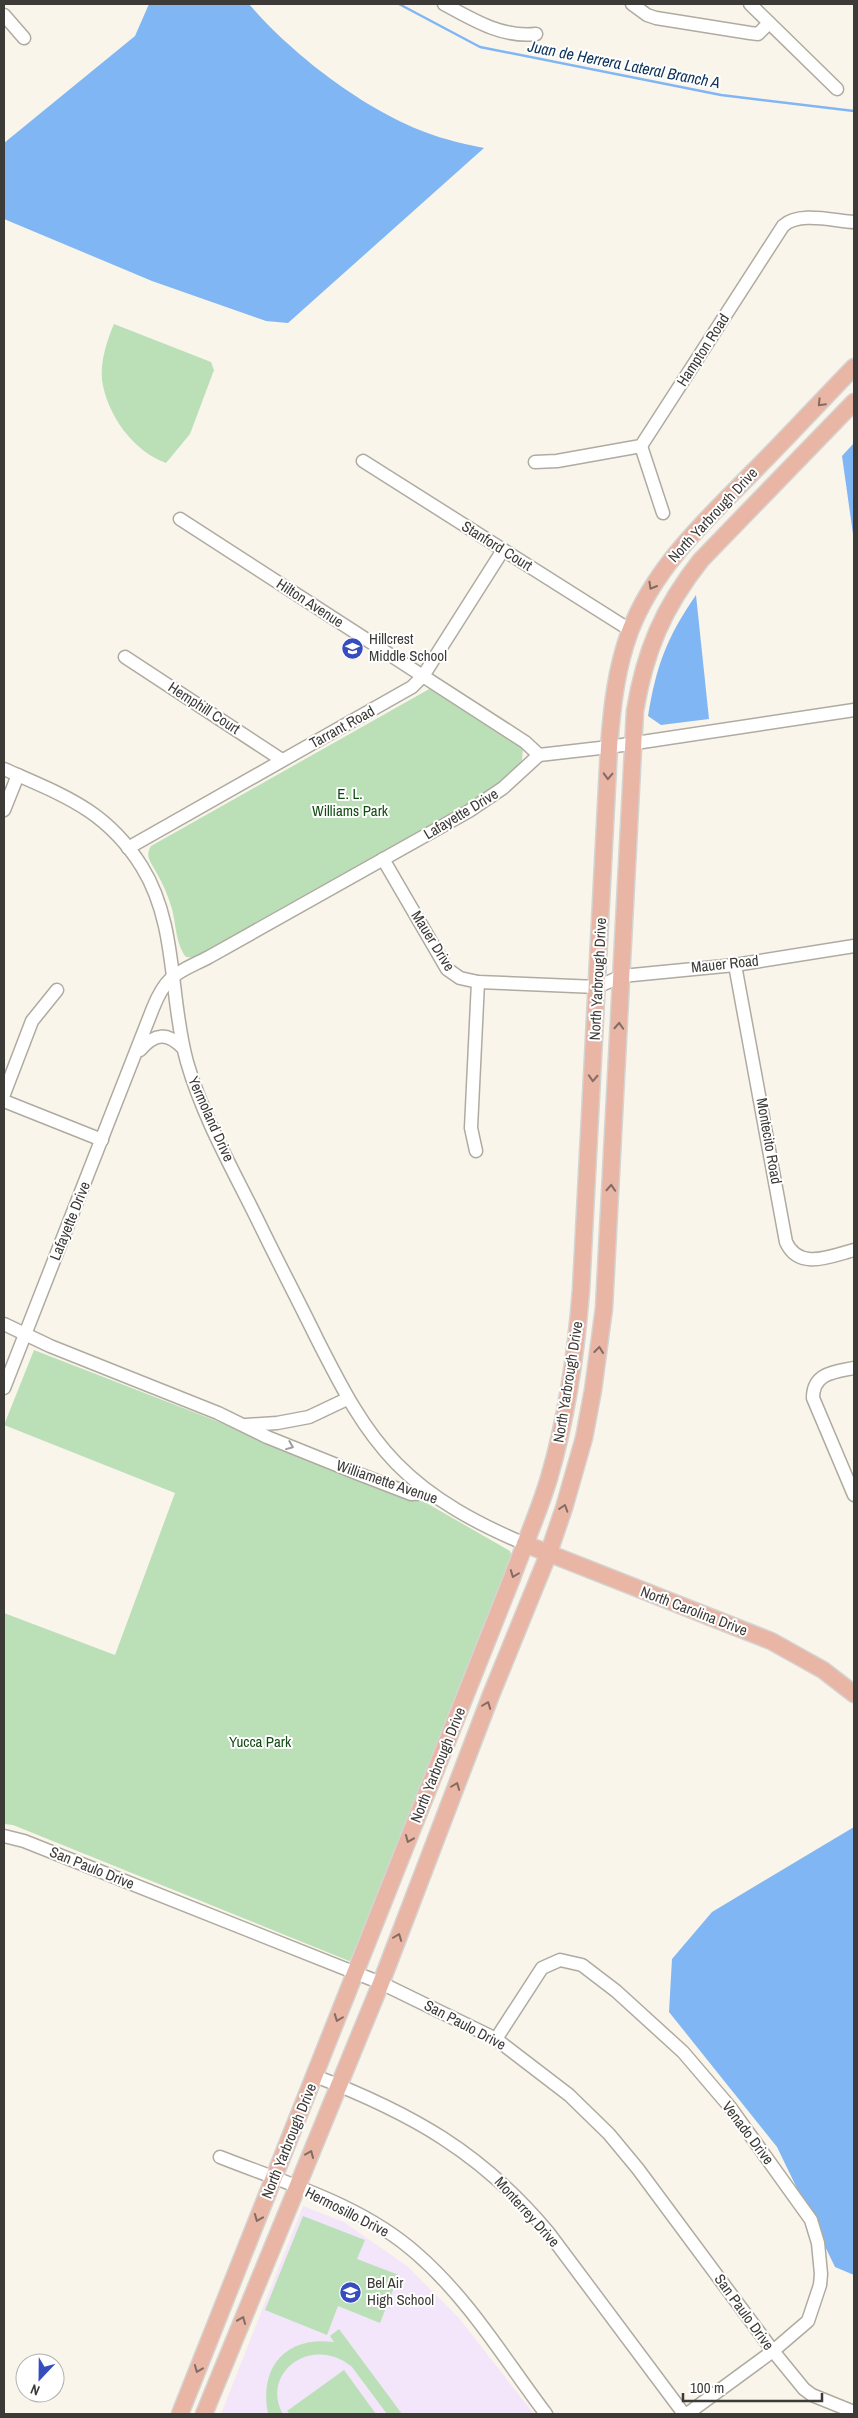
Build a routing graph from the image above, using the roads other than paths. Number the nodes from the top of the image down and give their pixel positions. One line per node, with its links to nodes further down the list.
1 (444, 4): 6 (street)
2 (632, 4): 5 (street)
3 (750, 4): 5 (street)
4 (4, 15): 7 (street)
5 (769, 23): 8 (street)
6 (536, 34)
7 (24, 38)
8 (837, 89)
9 (854, 222): 12 (street, Hampton Road)
10 (854, 367): 18 (main road, North Yarbrough Drive, one-way to 18)
11 (854, 402): 22 (main road, North Yarbrough Drive)
12 (641, 446): 14 (street); 15 (street)
13 (364, 461): 17 (street, Stanford Court)
14 (535, 462)
15 (662, 513)
16 (180, 519): 20 (street, Hilton Avenue)
17 (503, 550): 18 (street, Stanford Court); 20 (street, Tarrant Road)
18 (630, 630): 23 (main road, North Yarbrough Drive)
19 (125, 657): 25 (street, Hemphill Court)
20 (423, 676): 24 (street, Hilton Avenue); 25 (street, Tarrant Road)
21 (854, 710): 22 (street)
22 (633, 742): 23 (street); 34 (main road, North Yarbrough Drive)
23 (609, 746): 24 (street); 36 (main road, North Yarbrough Drive, one-way to 36)
24 (539, 755): 30 (street, Lafayette Drive)
25 (282, 760): 29 (street, Tarrant Road)
26 (4, 769): 27 (street, Yermoland Drive)
27 (18, 776): 28 (street); 29 (street, Yermoland Drive)
28 (4, 810)
29 (128, 848): 33 (street, Yermoland Drive)
30 (383, 860): 33 (street, Lafayette Drive); 35 (street, Mauer Drive)
31 (854, 946): 32 (street, Mauer Road)
32 (735, 965): 34 (street, Mauer Road); 44 (street, Montecito Road)
33 (171, 976): 38 (street, Yermoland Drive); 39 (street, Lafayette Drive)
34 (622, 976): 36 (street, Mauer Road); 50 (main road, North Yarbrough Drive, one-way to 34)
35 (478, 982): 36 (street, Mauer Drive); 43 (street)
36 (597, 987): 49 (main road, North Yarbrough Drive, one-way to 49)
37 (56, 990): 40 (street)
38 (183, 1048): 39 (street, Lafayette Drive); 51 (street, Yermoland Drive)
39 (136, 1053): 42 (street, Lafayette Drive)
40 (4, 1094)
41 (4, 1101): 42 (street)
42 (102, 1140): 46 (street, Lafayette Drive)
43 (476, 1151)
44 (854, 1250)
45 (4, 1324): 46 (street, Williamette Avenue)
46 (26, 1333): 48 (street, Lafayette Drive); 52 (street, Williamette Avenue)
47 (854, 1368): 54 (street)
48 (4, 1388)
49 (568, 1392): 50 (main road); 55 (main road, North Yarbrough Drive)
50 (592, 1396): 56 (main road, North Yarbrough Drive, one-way to 50)
51 (347, 1399): 52 (street, Williamette Avenue); 53 (street, Yermoland Drive)
52 (246, 1425): 53 (street, Williamette Avenue, one-way to 53)
53 (430, 1493): 55 (street, Williamette Avenue)
54 (854, 1495)
55 (525, 1544): 56 (main road, North Carolina Drive); 59 (main road, North Yarbrough Drive, one-way to 59)
56 (548, 1555): 57 (main road, North Carolina Drive); 60 (main road, North Yarbrough Drive, one-way to 56)
57 (854, 1694)
58 (4, 1836): 61 (street, San Paulo Drive)
59 (399, 1863): 60 (main road); 61 (main road, North Yarbrough Drive)
60 (423, 1872): 62 (main road, North Yarbrough Drive, one-way to 60)
61 (355, 1972): 62 (street, San Paulo Drive); 64 (main road, North Yarbrough Drive, one-way to 64)
62 (380, 1983): 63 (street, San Paulo Drive); 65 (main road, North Yarbrough Drive)
63 (496, 2039): 69 (street, San Paulo Drive); 69 (street, Venado Drive)
64 (315, 2076): 65 (street, Monterrey Drive); 67 (main road, North Yarbrough Drive)
65 (338, 2085): 68 (main road, North Yarbrough Drive, one-way to 65); 74 (street, Monterrey Drive)
66 (220, 2157): 67 (street, Hermosillo Drive)
67 (274, 2178): 68 (street, Hermosillo Drive); 71 (main road, North Yarbrough Drive, one-way to 71)
68 (296, 2186): 72 (main road, North Yarbrough Drive, one-way to 68); 73 (street, Hermosillo Drive)
69 (773, 2351): 70 (street, San Paulo Drive); 74 (street, Venado Drive)
70 (854, 2412)
71 (180, 2414)
72 (204, 2414)
73 (546, 2414)
74 (685, 2414)

